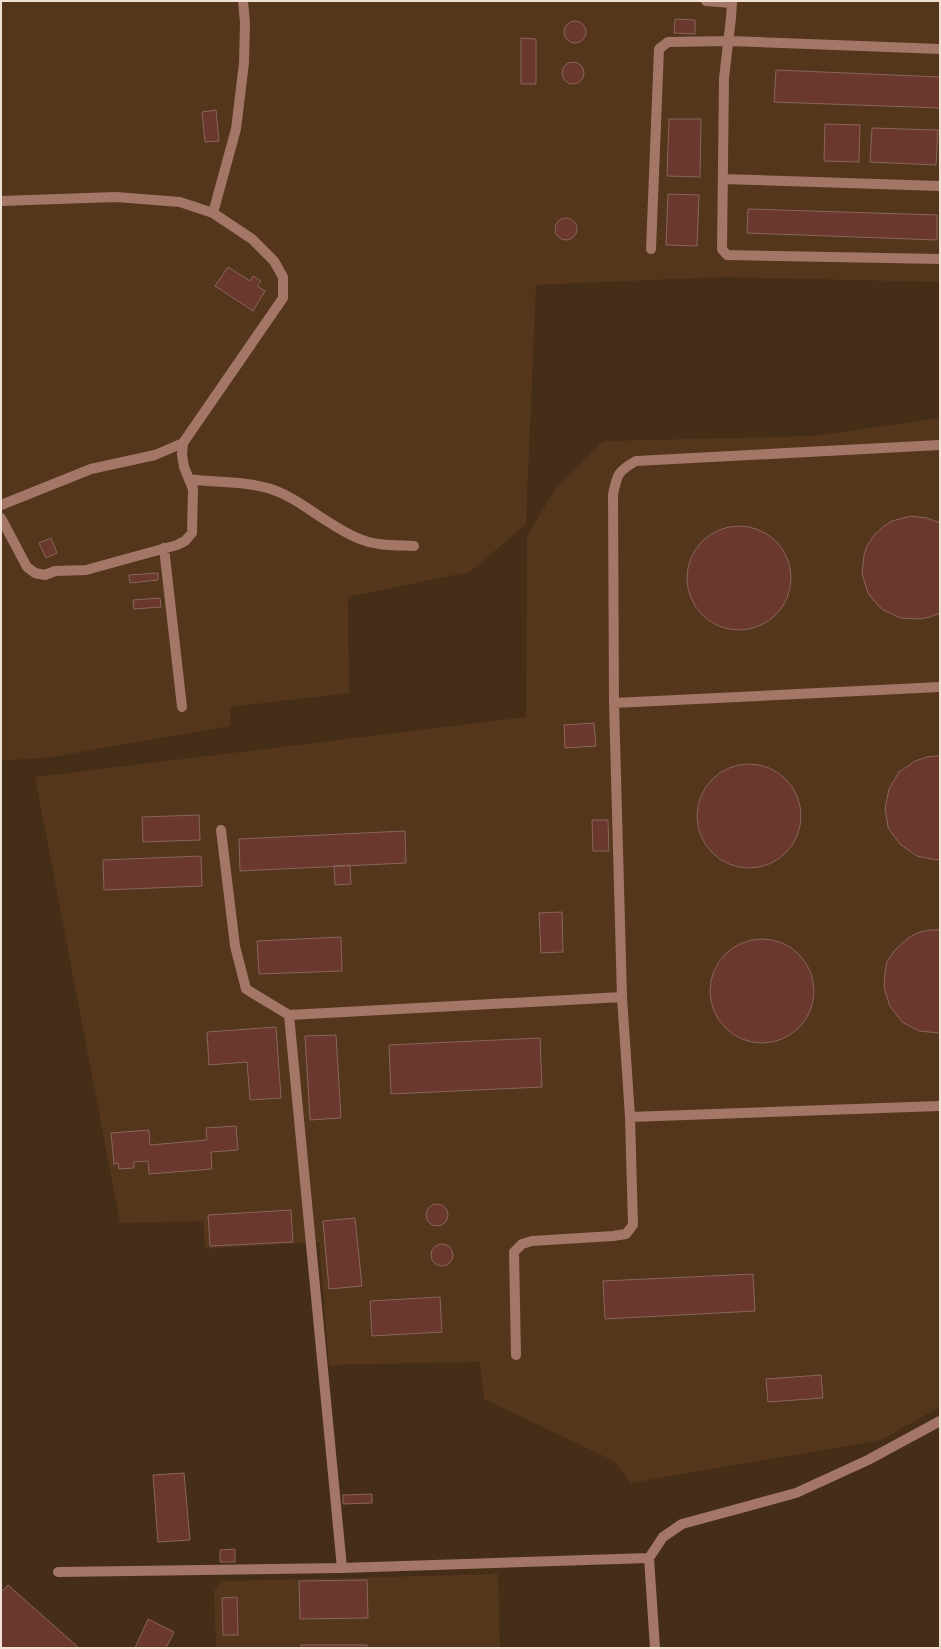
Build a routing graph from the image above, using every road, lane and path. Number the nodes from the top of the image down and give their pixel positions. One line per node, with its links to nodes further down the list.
1 (243, 1): 9 (street)
2 (706, 1): 3 (street)
3 (732, 2): 4 (street)
4 (729, 40): 5 (street); 6 (street); 10 (street)
5 (940, 49)
6 (723, 179): 7 (street); 11 (street)
7 (940, 186)
8 (1, 201): 9 (street)
9 (213, 213): 12 (street)
10 (651, 249)
11 (940, 259)
12 (183, 443): 14 (street); 15 (street)
13 (940, 445): 20 (street)
14 (189, 479): 17 (street); 18 (street)
15 (1, 505)
16 (1, 518): 18 (street)
17 (414, 546)
18 (164, 548): 21 (street)
19 (940, 687): 20 (street)
20 (614, 703): 23 (street)
21 (182, 707)
22 (221, 830): 24 (street)
23 (622, 997): 24 (street); 26 (street)
24 (289, 1014): 30 (street)
25 (940, 1106): 26 (street)
26 (630, 1118): 27 (street)
27 (516, 1355)
28 (940, 1421): 29 (street)
29 (649, 1558): 30 (street); 32 (street)
30 (342, 1568): 31 (street)
31 (58, 1572)
32 (655, 1648)

